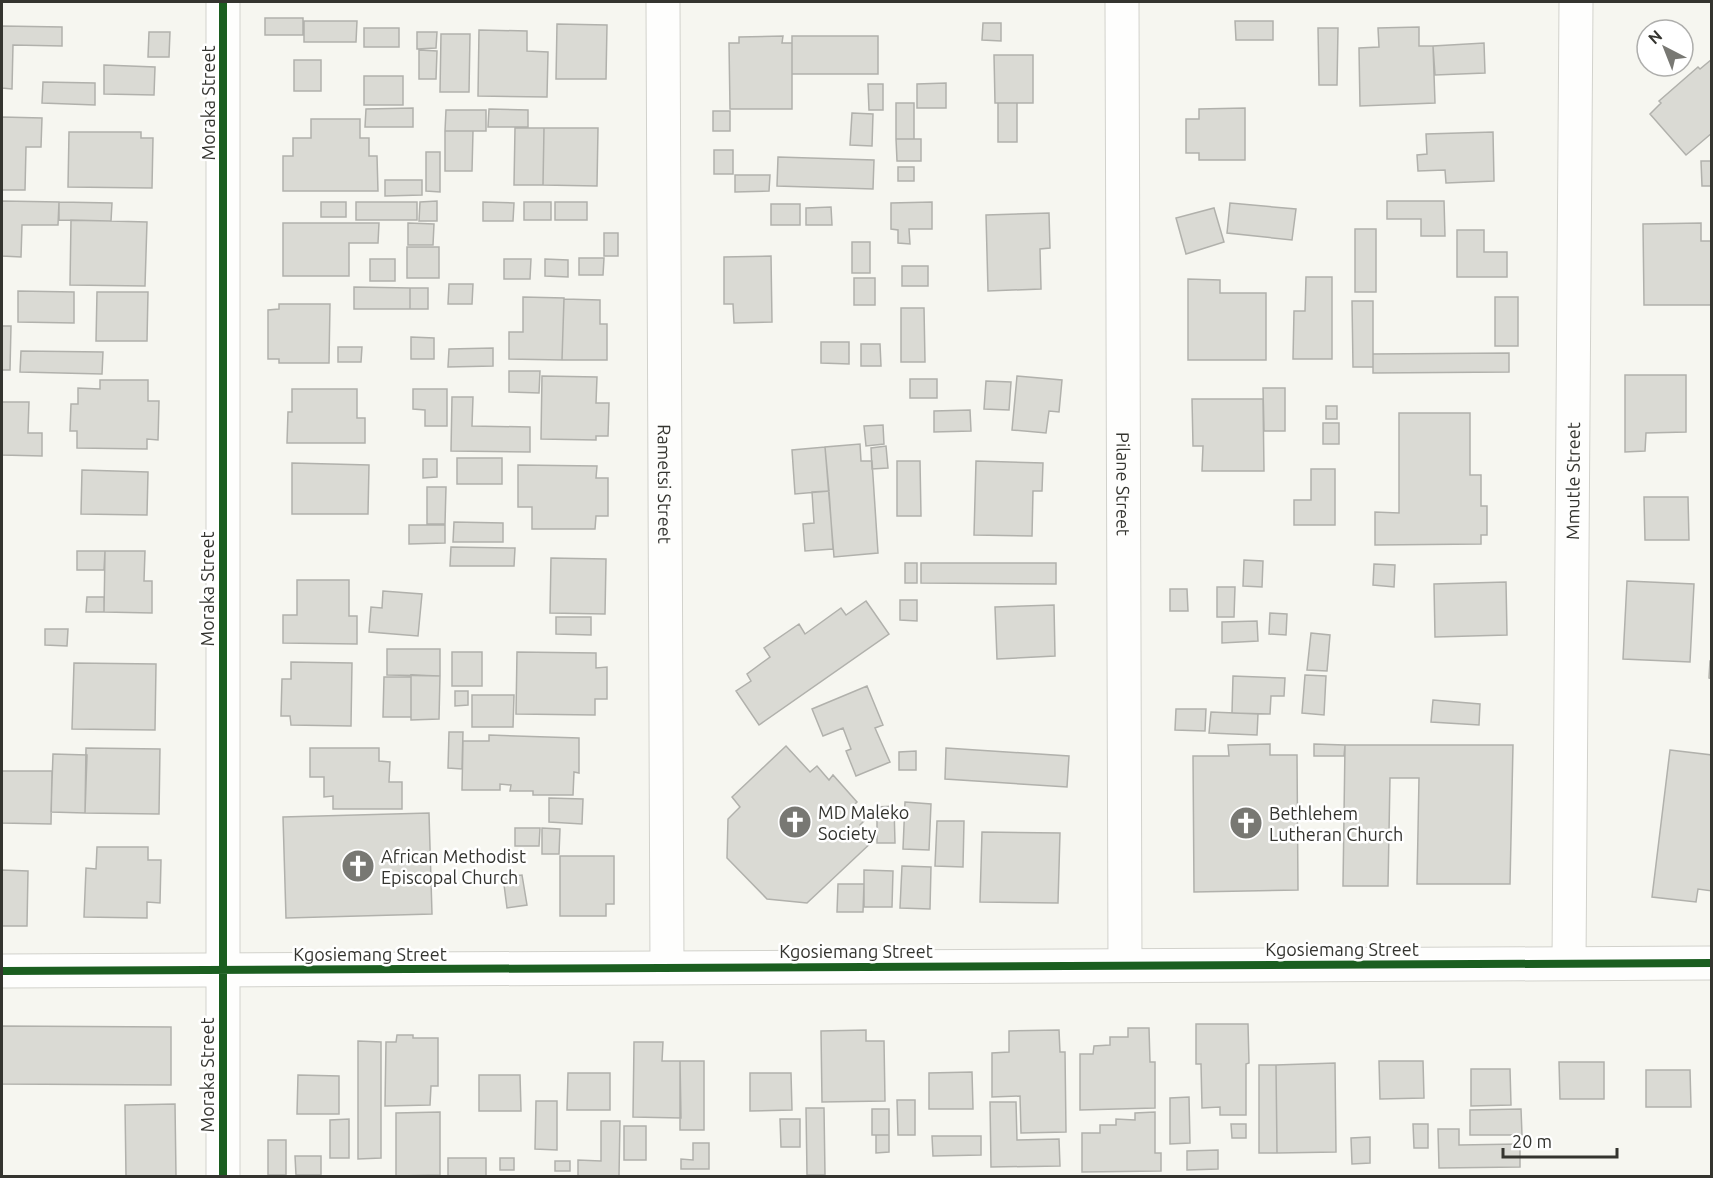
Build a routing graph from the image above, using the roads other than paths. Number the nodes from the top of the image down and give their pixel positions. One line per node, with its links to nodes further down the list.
1 (223, 2): 9 (street, Moraka Street)
2 (663, 2): 8 (street, Rametsi Street)
3 (1122, 2): 7 (street, Pilane Street)
4 (1576, 2): 5 (street, Mmutle Street)
5 (1569, 963): 6 (street, Kgosiemang Street); 7 (street, Kgosiemang Street)
6 (1712, 963)
7 (1125, 965): 8 (street, Kgosiemang Street)
8 (667, 967): 9 (street, Kgosiemang Street)
9 (222, 970): 10 (street, Kgosiemang Street); 11 (street, Moraka Street)
10 (2, 971)
11 (223, 1176)

